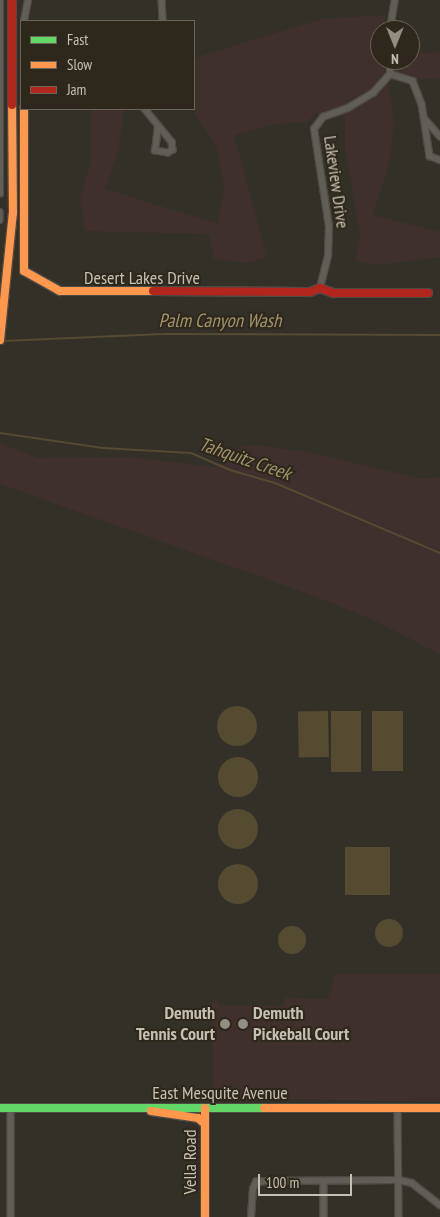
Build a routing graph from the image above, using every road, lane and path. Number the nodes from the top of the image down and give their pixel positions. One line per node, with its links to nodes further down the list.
1 (0, 0): 6 (street)
2 (12, 0): 7 (street)
3 (28, 0): 8 (street)
4 (162, 0): 9 (street)
5 (395, 0): 10 (street)
6 (0, 10): 7 (street); 19 (street)
7 (12, 10): 24 (street)
8 (24, 20)
9 (163, 20)
10 (392, 20)
11 (390, 70): 12 (street)
12 (390, 74): 15 (street); 22 (street, Lakeview Drive)
13 (24, 110): 22 (street, Desert Lakes Drive)
14 (146, 110): 16 (street)
15 (425, 119): 17 (street); 18 (street)
16 (158, 126): 16 (street)
17 (440, 136)
18 (440, 160)
19 (0, 194)
20 (0, 212): 21 (street)
21 (0, 220)
22 (320, 288): 23 (street, Desert Lakes Drive)
23 (428, 292)
24 (0, 340)
25 (0, 1108): 26 (street, East Mesquite Avenue)
26 (10, 1108): 27 (street, East Mesquite Avenue); 35 (street)
27 (142, 1108): 28 (street, East Mesquite Avenue); 31 (street)
28 (205, 1108): 29 (street, East Mesquite Avenue); 31 (street, Vella Road)
29 (398, 1108): 30 (street, East Mesquite Avenue); 32 (street)
30 (440, 1108)
31 (205, 1124): 36 (street, Vella Road)
32 (399, 1180): 33 (street); 34 (street); 39 (street)
33 (324, 1181): 37 (street); 38 (street)
34 (440, 1205)
35 (11, 1217)
36 (205, 1217)
37 (252, 1217)
38 (324, 1217)
39 (399, 1217)

